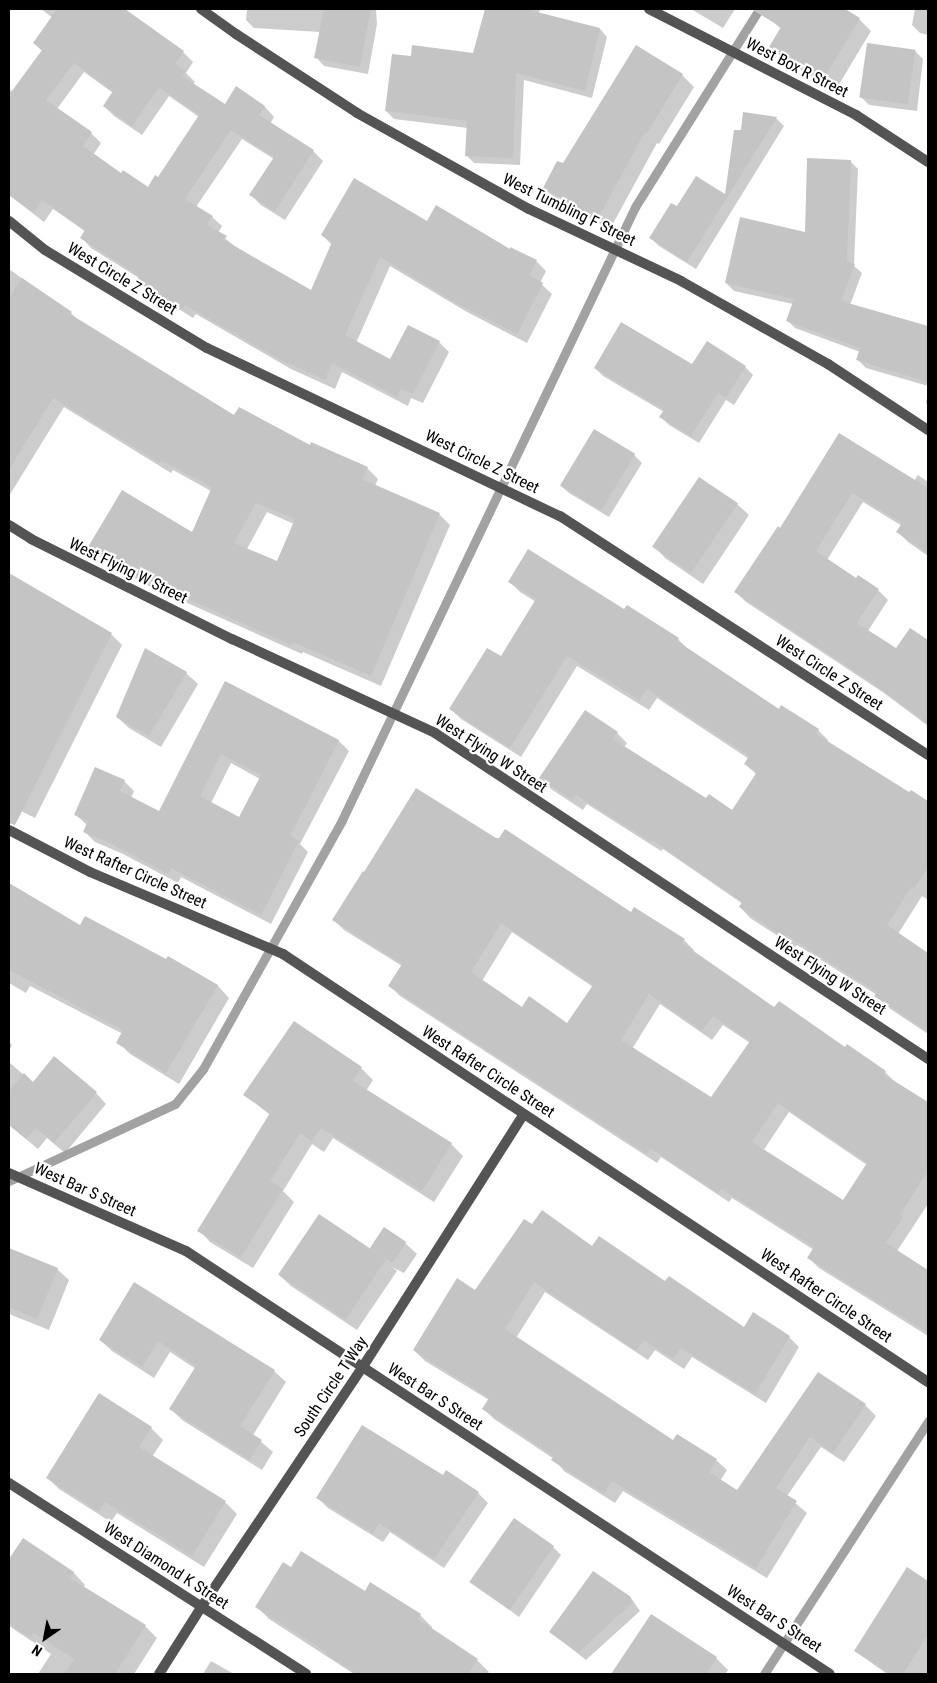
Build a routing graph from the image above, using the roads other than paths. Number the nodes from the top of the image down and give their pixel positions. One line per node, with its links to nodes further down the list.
1 (201, 9): 5 (street, West Tumbling F Street)
2 (648, 9): 3 (street, West Box R Street)
3 (928, 162)
4 (9, 221): 7 (street, West Circle Z Street)
5 (928, 430)
6 (9, 524): 9 (street, West Flying W Street)
7 (928, 755)
8 (9, 830): 10 (street, West Rafter Circle Street)
9 (928, 1059)
10 (524, 1114): 12 (street, South Circle T Way); 13 (street, West Rafter Circle Street)
11 (9, 1173): 12 (street, West Bar S Street)
12 (362, 1368): 15 (street, South Circle T Way); 18 (street, West Bar S Street)
13 (928, 1382)
14 (9, 1484): 15 (street, West Diamond K Street)
15 (202, 1606): 16 (street, South Circle T Way); 17 (street, West Diamond K Street)
16 (159, 1674)
17 (306, 1674)
18 (830, 1674)

